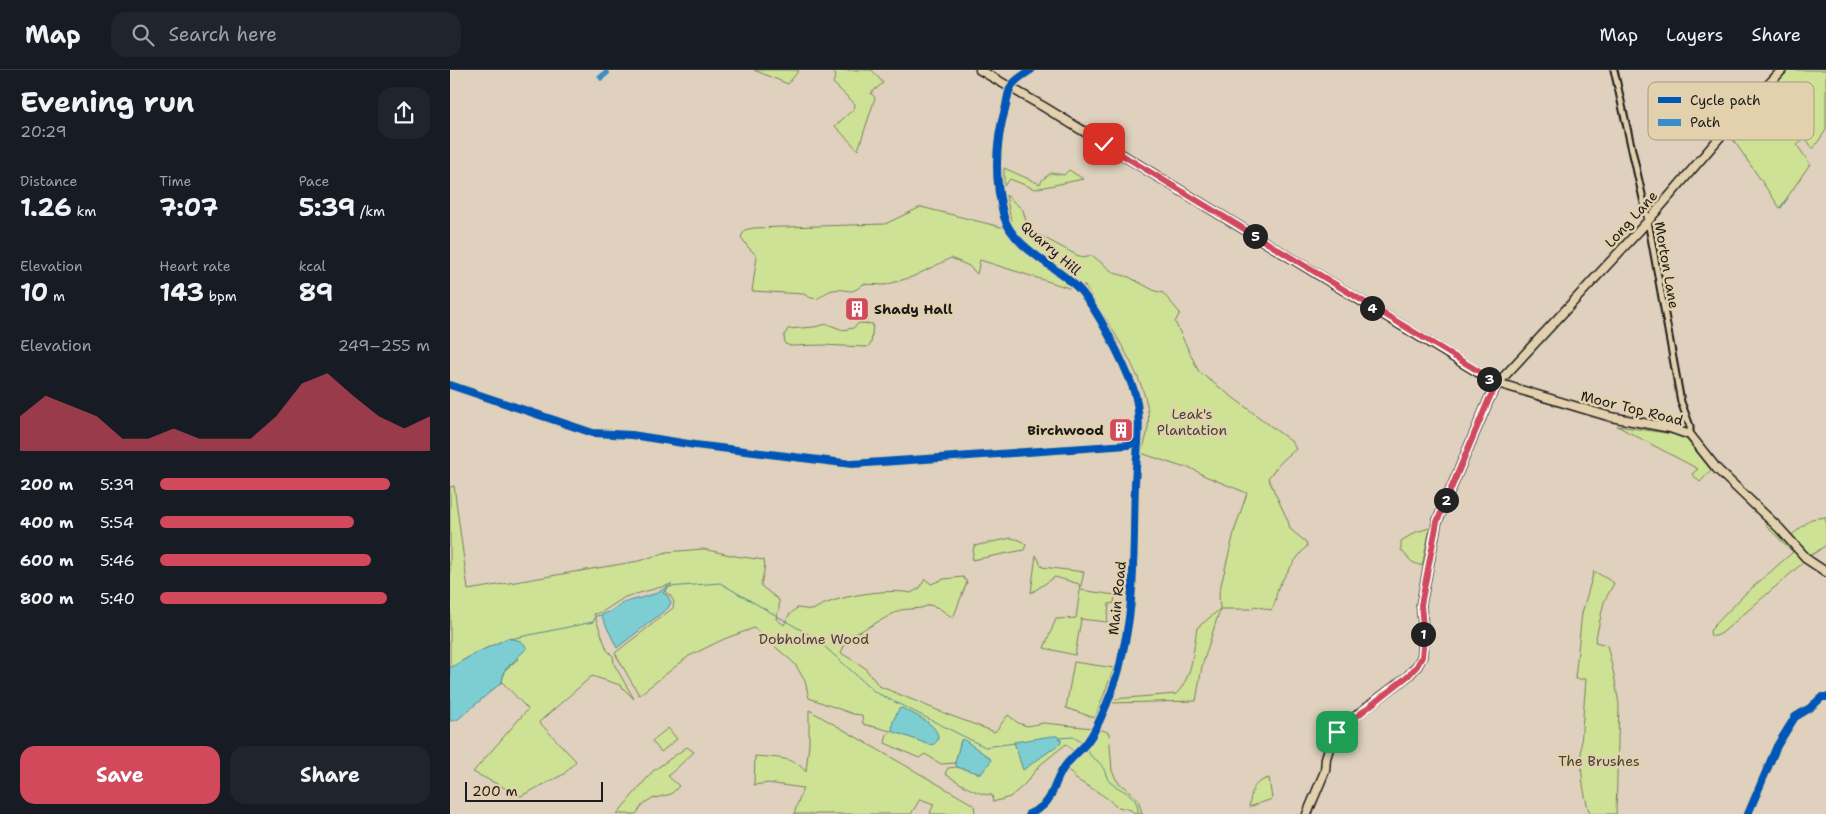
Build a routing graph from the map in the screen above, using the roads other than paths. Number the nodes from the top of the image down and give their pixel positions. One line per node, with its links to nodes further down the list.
1 (980, 70): 6 (main road)
2 (1031, 70): 6 (street)
3 (1614, 70): 8 (street, Morton Lane)
4 (1782, 70): 5 (main road, Long Lane)
5 (1771, 82)
6 (1011, 88): 9 (main road); 10 (street, Quarry Hill)
7 (1717, 140): 8 (main road, Long Lane)
8 (1648, 221): 9 (main road, Long Lane); 11 (street, Morton Lane)
9 (1498, 383): 11 (main road, Moor Top Road); 14 (main road, Long Lane)
10 (1139, 414): 13 (street, Main Road)
11 (1690, 435): 12 (main road, Moor Top Road)
12 (1826, 572)
13 (1029, 814)
14 (1307, 814)

